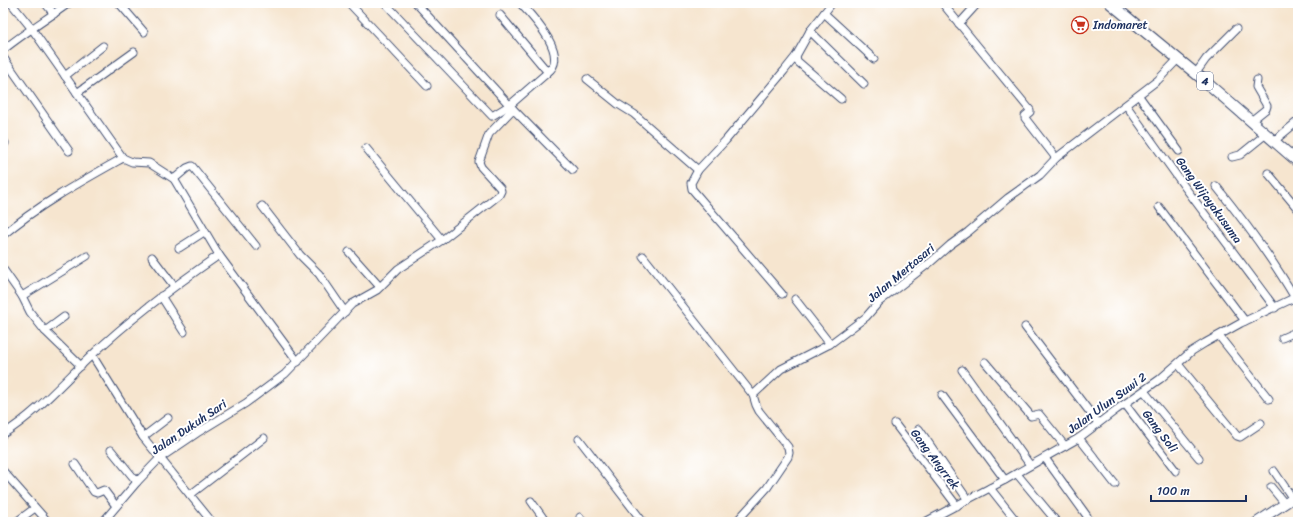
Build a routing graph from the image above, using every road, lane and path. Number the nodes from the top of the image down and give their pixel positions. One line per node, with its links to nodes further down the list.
1 (11, 3): 17 (street)
2 (45, 3): 14 (street)
3 (69, 3): 14 (street)
4 (119, 3): 19 (street)
5 (349, 3): 34 (street)
6 (385, 3): 39 (street)
7 (416, 3): 39 (street)
8 (520, 3): 28 (street)
9 (832, 3): 13 (street)
10 (978, 3): 16 (street)
11 (1110, 3): 27 (highway, 4)
12 (943, 4): 16 (street)
13 (824, 13): 20 (street); 26 (street)
14 (54, 14): 17 (street)
15 (500, 15): 28 (street)
16 (959, 24): 49 (street)
17 (32, 29): 22 (street); 30 (street)
18 (1236, 29): 29 (street)
19 (144, 32)
20 (810, 32): 24 (street); 33 (street)
21 (103, 46): 30 (street)
22 (3, 50)
23 (134, 52): 35 (street)
24 (796, 56): 37 (street); 52 (street)
25 (3, 57): 45 (street)
26 (874, 59)
27 (1178, 59): 29 (highway, 4); 36 (street, Jalan Mertasari)
28 (547, 73): 39 (street)
29 (1196, 73): 40 (highway, 4)
30 (65, 76): 35 (street)
31 (587, 79): 52 (street)
32 (1257, 80): 40 (street)
33 (864, 84)
34 (426, 86)
35 (77, 93): 48 (street)
36 (1139, 96): 38 (street, Jalan Mertasari); 46 (street)
37 (841, 99)
38 (1126, 105): 49 (street, Jalan Mertasari); 77 (street, Gang Wijayakusuma)
39 (511, 107): 51 (street); 61 (street, Jalan Dukuh Sari)
40 (1251, 120): 43 (highway, 4)
41 (1298, 121): 43 (street)
42 (1298, 126): 43 (street)
43 (1272, 139): 47 (street); 50 (highway, 4)
44 (366, 148): 61 (street)
45 (69, 151)
46 (1179, 152)
47 (1232, 157)
48 (124, 158): 54 (street); 60 (street)
49 (1056, 158): 87 (street, Jalan Mertasari)
50 (1298, 162)
51 (573, 170)
52 (698, 170): 72 (street)
53 (1268, 173): 58 (street)
54 (174, 179): 59 (street); 62 (street)
55 (1216, 186): 75 (street)
56 (262, 206): 78 (street)
57 (1159, 207): 80 (street)
58 (1298, 209)
59 (204, 232): 63 (street); 67 (street)
60 (3, 235)
61 (442, 240): 71 (street, Jalan Dukuh Sari)
62 (256, 246)
63 (179, 248)
64 (349, 252): 71 (street)
65 (88, 256): 73 (street)
66 (152, 256): 70 (street)
67 (218, 256): 70 (street); 89 (street)
68 (643, 256): 95 (street)
69 (3, 270): 73 (street)
70 (174, 286): 74 (street)
71 (380, 287): 78 (street, Jalan Dukuh Sari)
72 (782, 294)
73 (22, 296): 83 (street)
74 (160, 296): 84 (street); 88 (street)
75 (1297, 297): 77 (street, Jalan Ulun Suwi 2)
76 (795, 299): 87 (street)
77 (1275, 308): 80 (street, Jalan Ulun Suwi 2)
78 (345, 312): 89 (street, Jalan Dukuh Sari)
79 (64, 317): 83 (street)
80 (1245, 321): 85 (street, Jalan Ulun Suwi 2)
81 (1025, 327): 102 (street)
82 (1298, 330): 86 (street)
83 (44, 331): 92 (street)
84 (184, 332)
85 (1219, 336): 91 (street, Jalan Ulun Suwi 2); 97 (street)
86 (1282, 338)
87 (830, 344): 95 (street, Jalan Mertasari)
88 (92, 355): 92 (street); 105 (street)
89 (298, 362): 111 (street, Jalan Dukuh Sari)
90 (985, 362): 109 (street)
91 (1178, 364): 94 (street, Jalan Ulun Suwi 2); 100 (street)
92 (81, 366): 104 (street)
93 (962, 370): 115 (street)
94 (1144, 391): 98 (street, Jalan Ulun Suwi 2); 113 (street)
95 (753, 395): 141 (street)
96 (942, 395): 120 (street)
97 (1269, 399)
98 (1125, 404): 102 (street, Jalan Ulun Suwi 2); 117 (street, Gang Soli)
99 (168, 418): 105 (street)
100 (1261, 423)
101 (895, 424): 130 (street, Gang Angrrek)
102 (1098, 424): 107 (street, Jalan Ulun Suwi 2)
103 (919, 429): 127 (street)
104 (3, 434)
105 (143, 436): 111 (street)
106 (264, 438): 125 (street)
107 (1079, 438): 109 (street, Jalan Ulun Suwi 2); 122 (street)
108 (579, 439): 140 (street)
109 (1065, 446): 112 (street, Jalan Ulun Suwi 2)
110 (111, 450): 121 (street)
111 (160, 458): 121 (street, Jalan Dukuh Sari); 125 (street)
112 (1045, 458): 115 (street, Jalan Ulun Suwi 2); 132 (street)
113 (1199, 458)
114 (75, 464): 129 (street)
115 (1030, 465): 119 (street, Jalan Ulun Suwi 2)
116 (3, 471): 131 (street)
117 (1176, 471)
118 (1274, 471): 126 (street)
119 (1017, 474): 120 (street, Jalan Ulun Suwi 2); 134 (street)
120 (1005, 480): 124 (street, Jalan Ulun Suwi 2)
121 (137, 482): 129 (street, Jalan Dukuh Sari)
122 (1115, 484)
123 (1272, 487): 126 (street)
124 (990, 488): 127 (street, Jalan Ulun Suwi 2); 143 (street)
125 (190, 495): 138 (street)
126 (1294, 499): 133 (main road)
127 (968, 500): 130 (street, Jalan Ulun Suwi 2)
128 (531, 501): 139 (street)
129 (116, 506): 137 (street, Jalan Dukuh Sari)
130 (957, 506): 142 (street, Jalan Ulun Suwi 2)
131 (35, 508): 135 (street); 136 (street)
132 (1087, 516)
133 (1263, 520)
134 (1056, 521)
135 (16, 522)
136 (48, 522)
137 (103, 522)
138 (212, 522)
139 (546, 522)
140 (643, 522)
141 (736, 522)
142 (925, 522)
143 (1017, 522)

